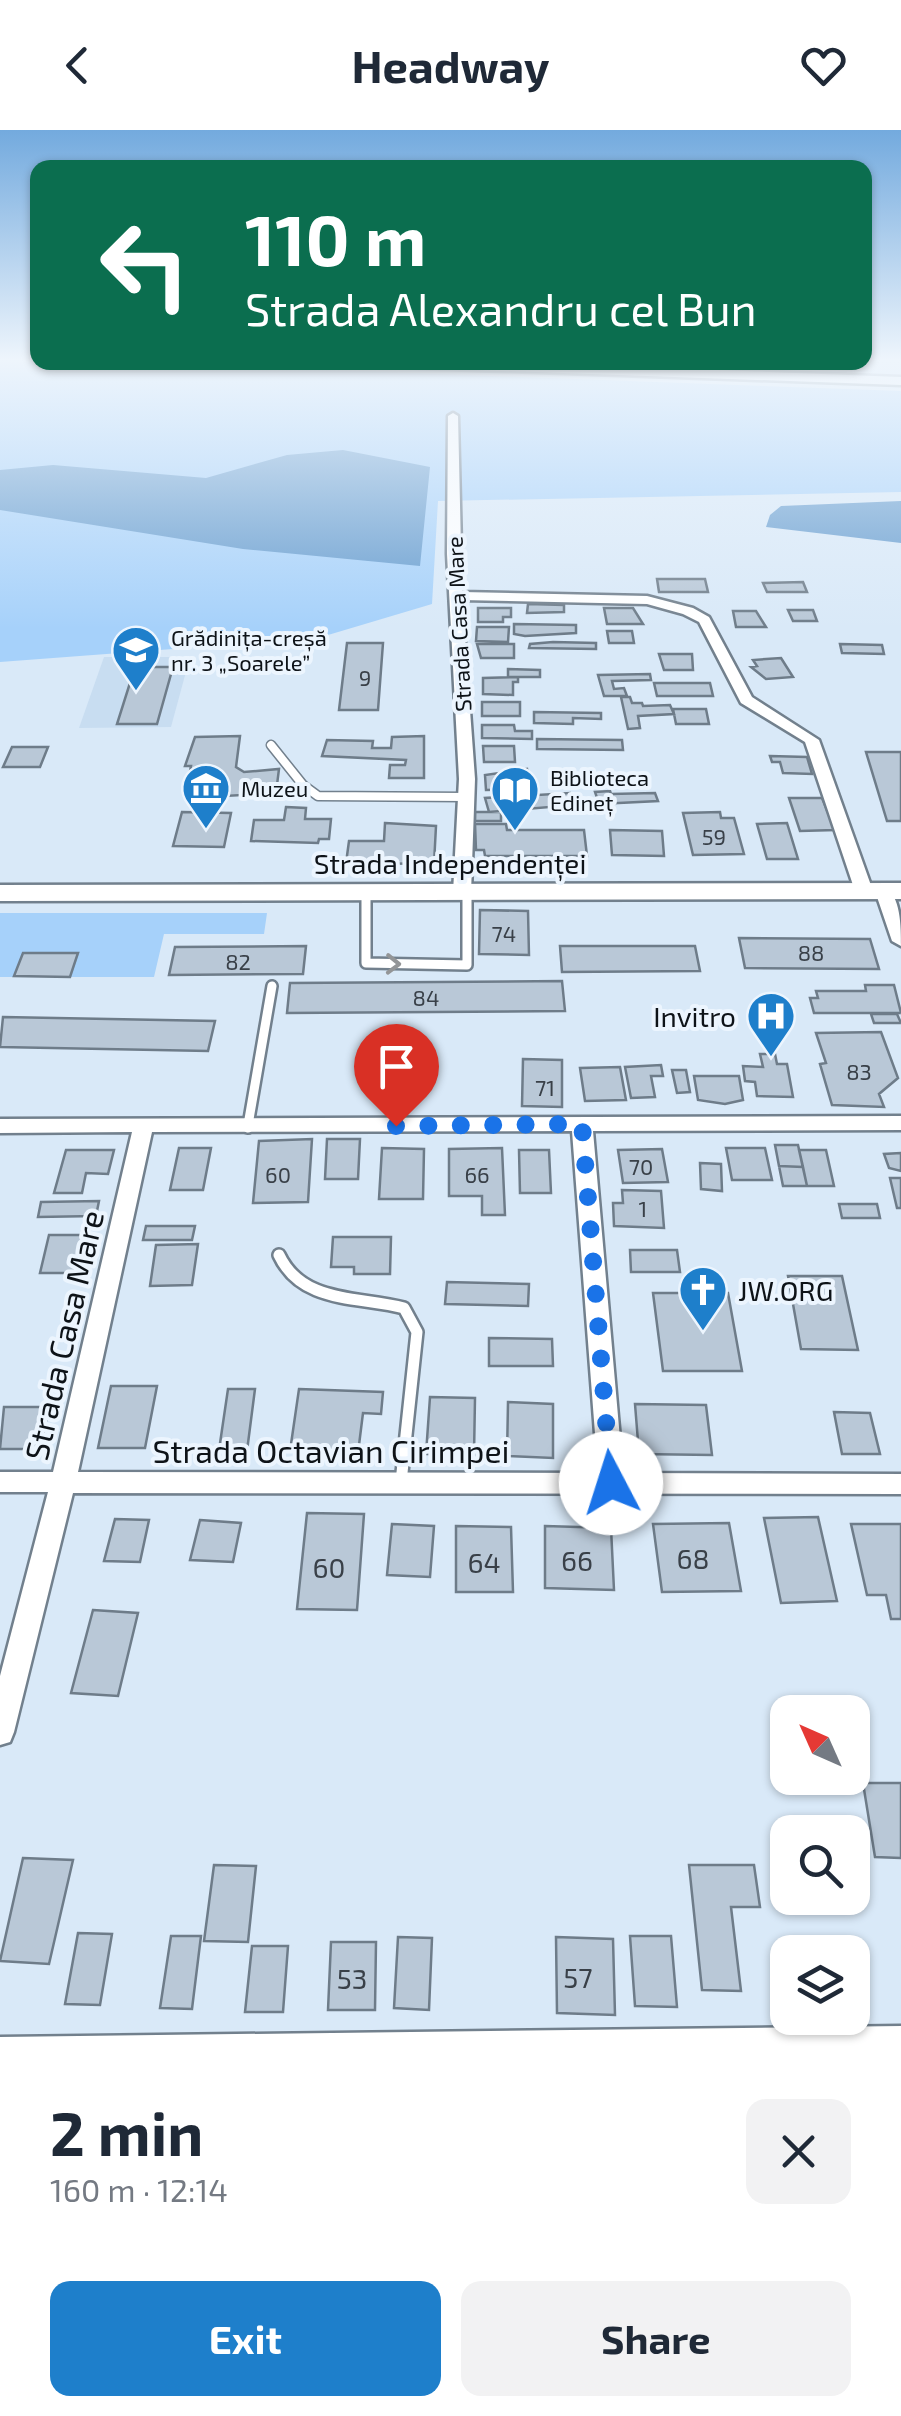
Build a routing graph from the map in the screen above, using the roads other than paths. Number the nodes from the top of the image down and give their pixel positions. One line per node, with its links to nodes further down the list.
1 (454, 448): 2 (street, Strada Casa Mare)
2 (457, 596): 4 (street, Strada Casa Mare); 5 (street)
3 (271, 745): 4 (lane)
4 (466, 797): 8 (street, Strada Casa Mare)
5 (883, 891): 8 (main road, Strada Independenței); 9 (street)
6 (0, 893): 7 (main road, Strada Independenței)
7 (366, 893): 8 (main road, Strada Independenței); 8 (lane, one-way to 8)
8 (465, 893)
9 (901, 941)
10 (272, 986): 14 (lane)
11 (901, 1123): 12 (street)
12 (582, 1124): 14 (street); 20 (street)
13 (0, 1126): 15 (street)
14 (248, 1126): 15 (street)
15 (143, 1127): 18 (street, Strada Casa Mare)
16 (279, 1256): 19 (lane)
17 (0, 1482): 18 (street, Strada Octavian Cirimpei)
18 (63, 1483): 19 (street, Strada Octavian Cirimpei); 22 (street, Strada Casa Mare)
19 (401, 1483): 20 (street, Strada Octavian Cirimpei)
20 (611, 1483): 21 (street, Strada Octavian Cirimpei)
21 (901, 1484)
22 (0, 1732)
23 (901, 2051): 24 (main road)
24 (0, 2062)

